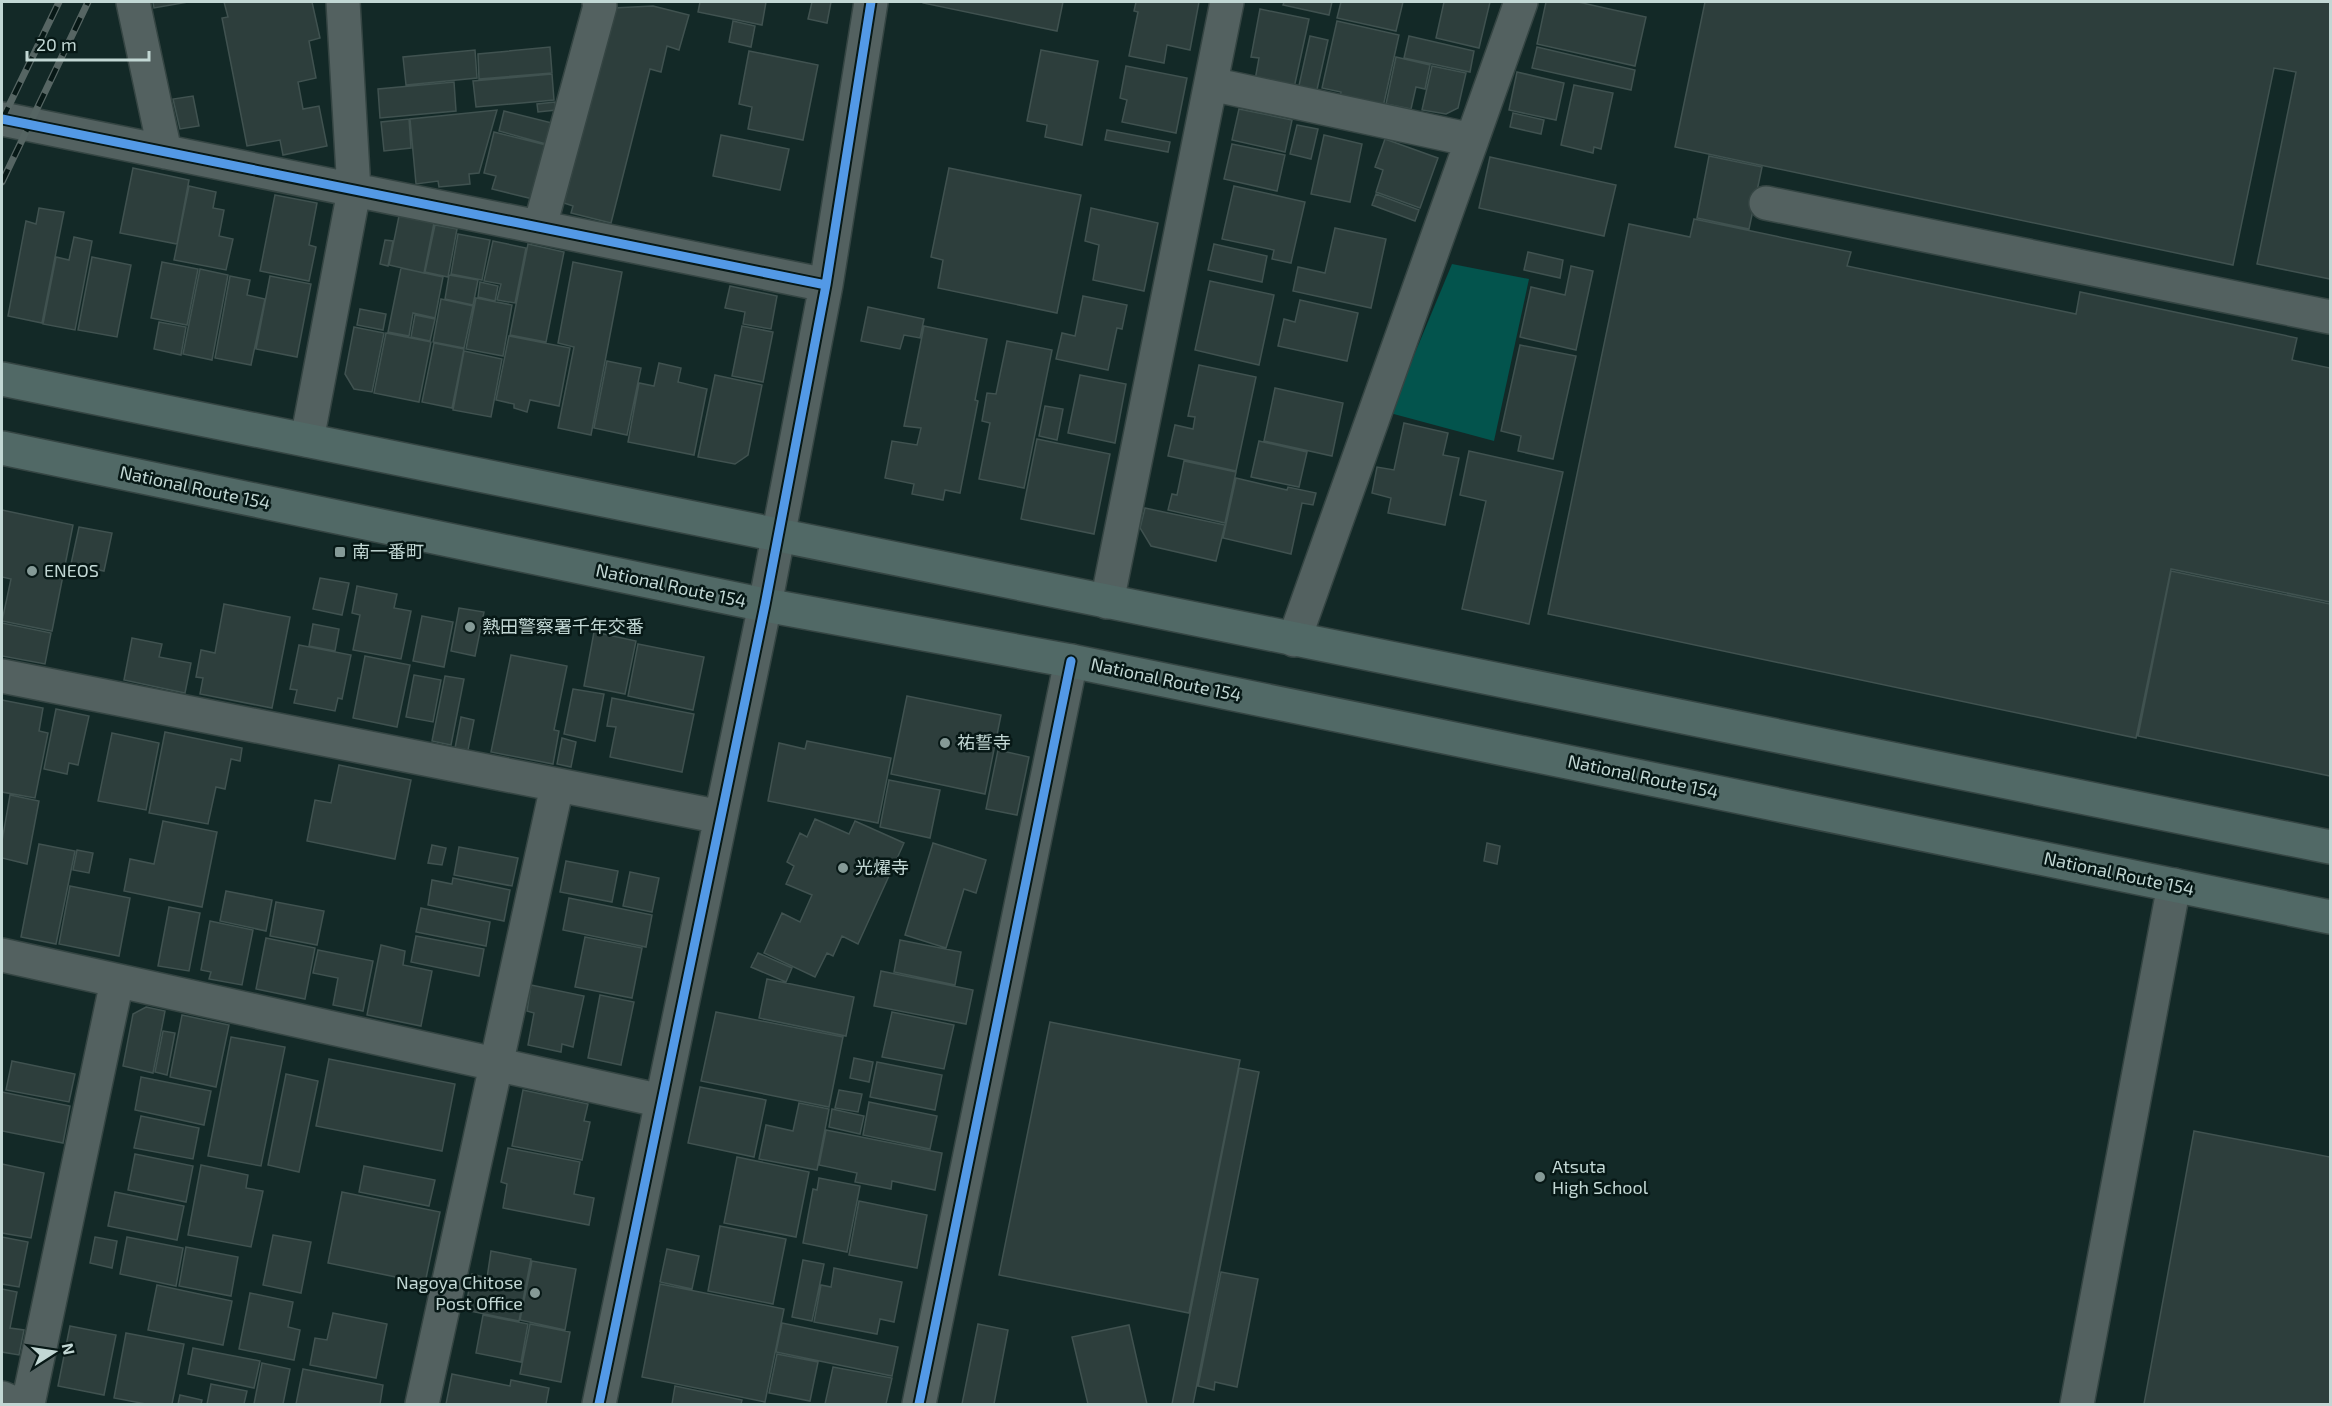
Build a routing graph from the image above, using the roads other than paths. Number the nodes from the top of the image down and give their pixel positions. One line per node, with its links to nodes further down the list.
1 (133, 2): 10 (street)
2 (344, 2): 11 (street)
3 (599, 2): 13 (street)
4 (871, 2): 14 (street)
5 (1227, 2): 7 (street)
6 (1521, 2): 9 (street)
7 (1211, 84): 9 (street); 20 (street)
8 (2, 119): 10 (street)
9 (1472, 140): 22 (street)
10 (165, 152): 11 (street)
11 (354, 191): 13 (street); 17 (street)
12 (1766, 203): 15 (street)
13 (540, 226): 14 (street)
14 (826, 285): 19 (street)
15 (2331, 317)
16 (2, 379): 17 (highway)
17 (307, 440): 19 (highway)
18 (2, 448): 21 (highway, National Route 154)
19 (778, 536): 20 (highway); 21 (street)
20 (1107, 602): 22 (highway)
21 (765, 605): 23 (highway, National Route 154); 26 (street)
22 (1294, 640): 27 (highway)
23 (1071, 661): 28 (highway, National Route 154); 39 (street)
24 (2, 676): 25 (street)
25 (556, 786): 26 (street); 32 (street)
26 (721, 817): 33 (street)
27 (2331, 847)
28 (2174, 885): 29 (highway, National Route 154); 40 (street)
29 (2331, 917)
30 (2, 955): 31 (street)
31 (117, 981): 32 (street); 36 (street)
32 (496, 1064): 33 (street); 37 (street)
33 (662, 1101): 38 (street)
34 (2, 1398): 35 (street)
35 (16, 1404)
36 (28, 1404)
37 (422, 1404)
38 (599, 1404)
39 (919, 1404)
40 (2077, 1404)

